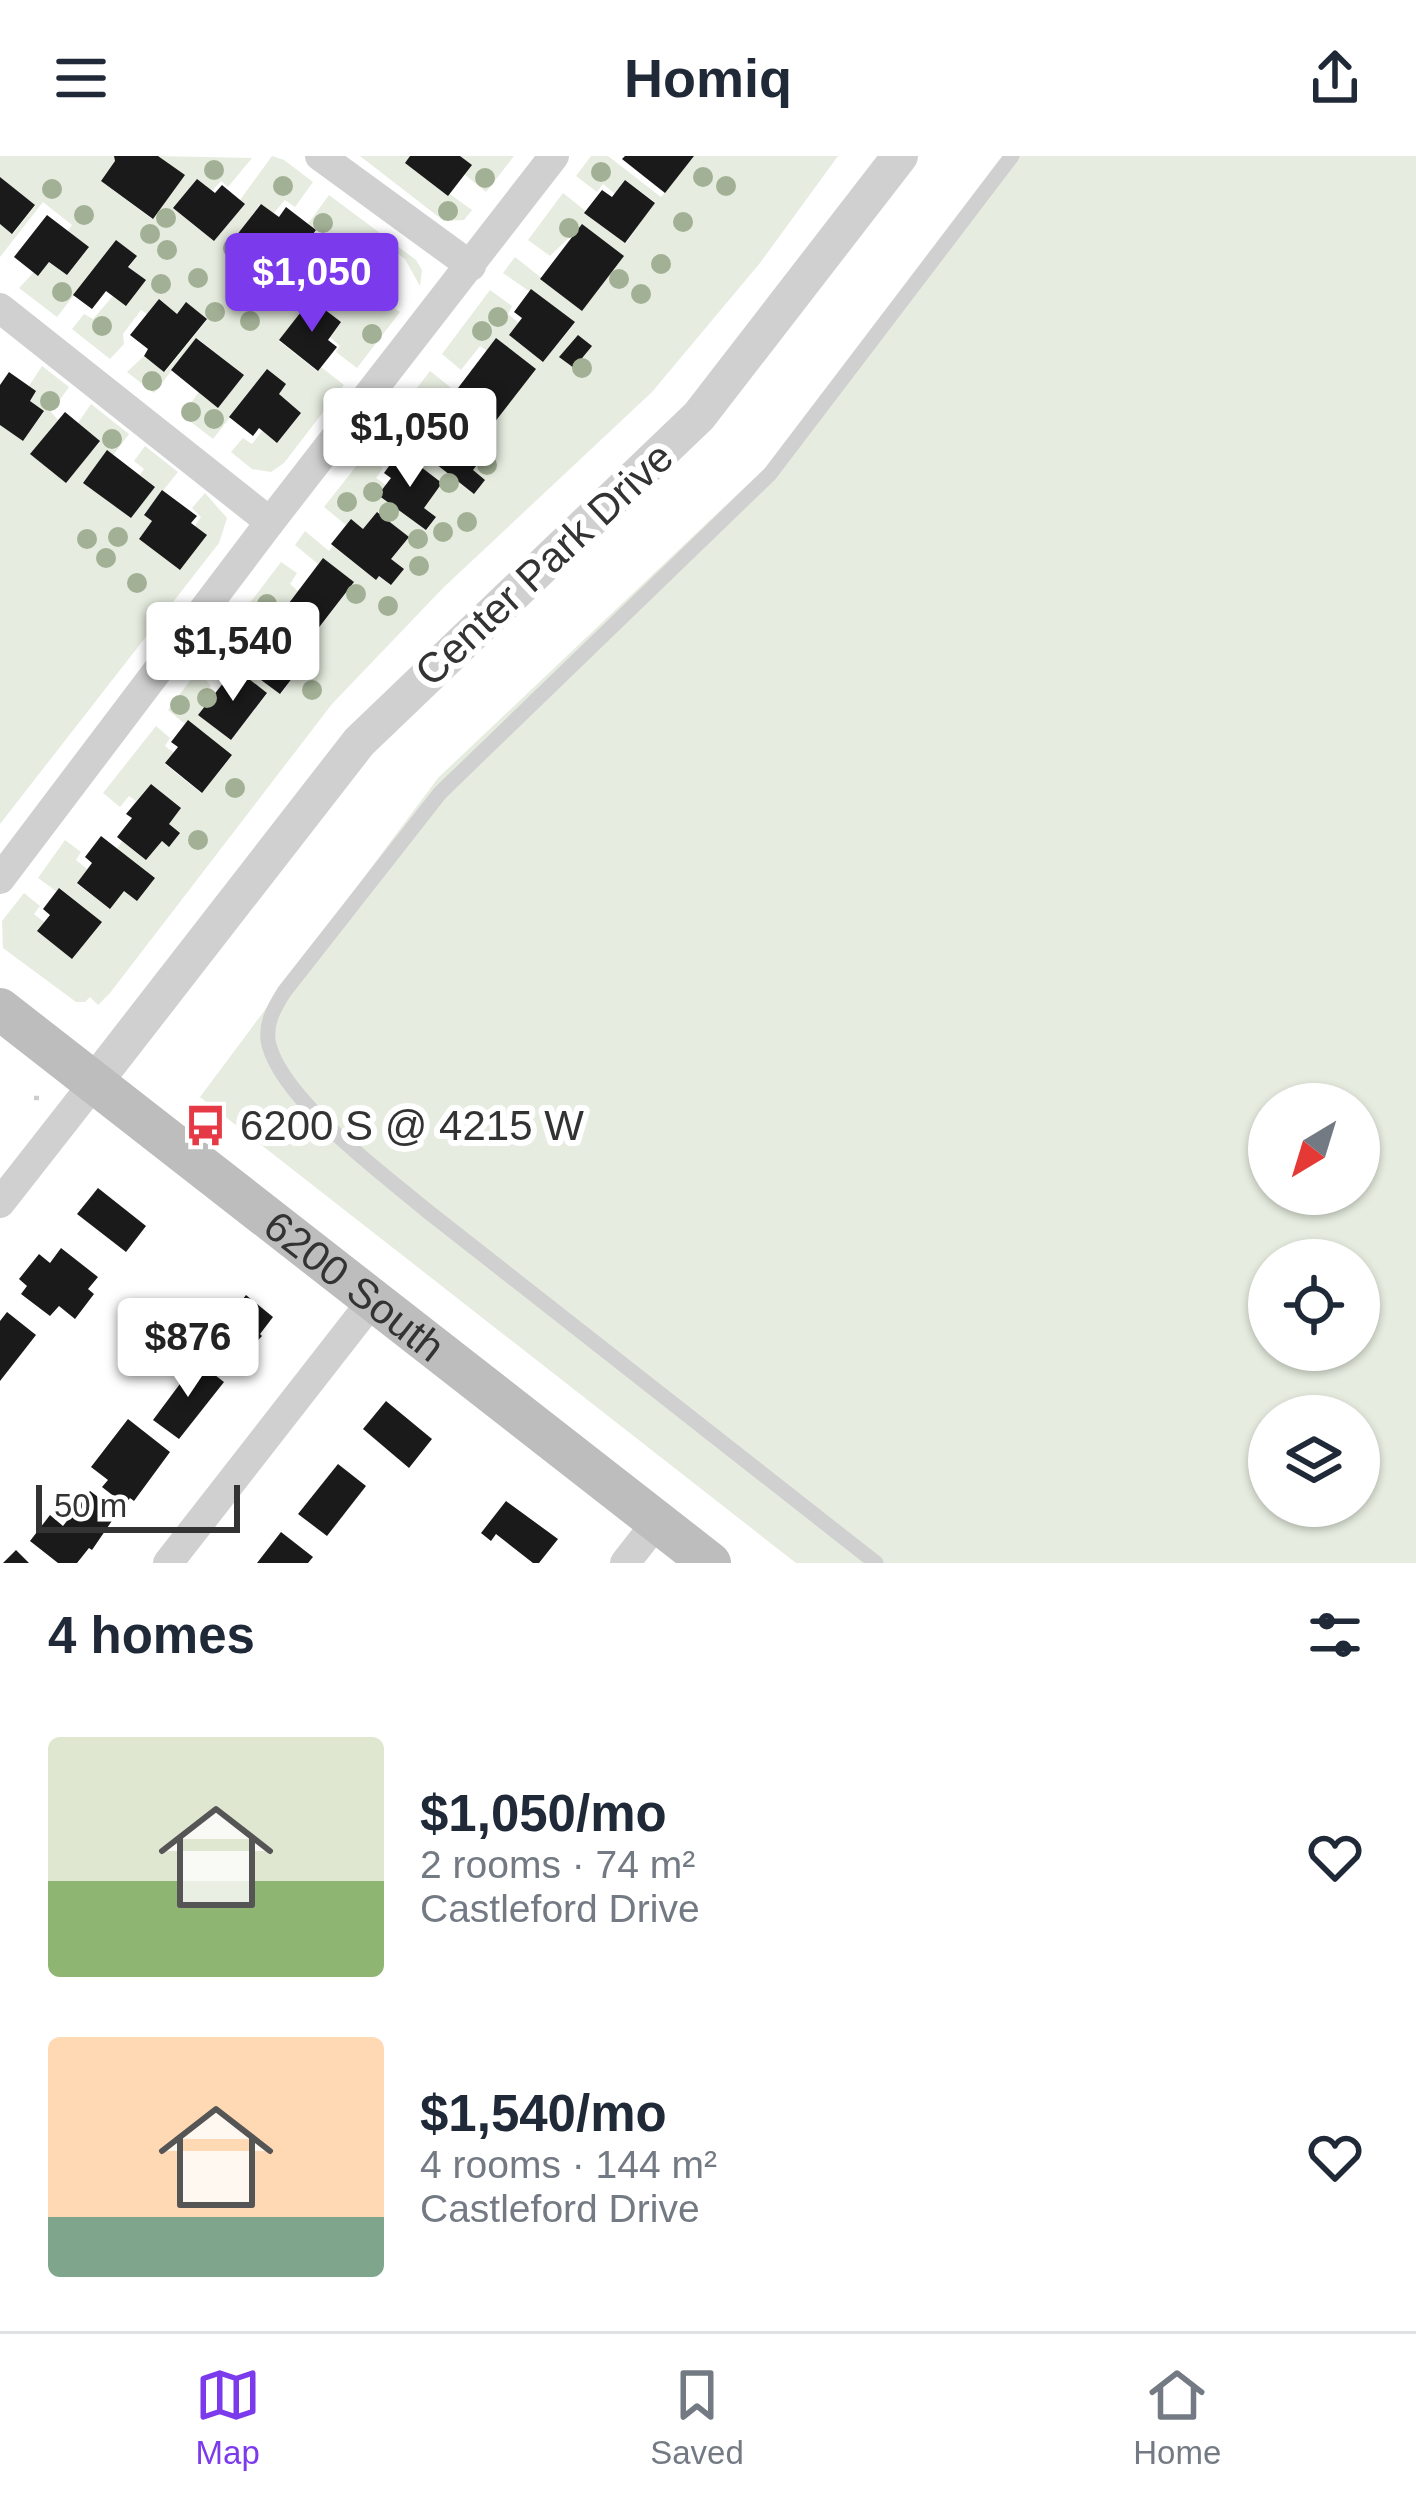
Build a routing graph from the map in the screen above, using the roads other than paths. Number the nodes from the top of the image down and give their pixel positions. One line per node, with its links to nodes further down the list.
1 (320, 156): 5 (street)
2 (554, 156): 5 (street)
3 (900, 156): 10 (street, Center Park Drive)
4 (1012, 156): 17 (lane)
5 (471, 266): 7 (street)
6 (0, 308): 7 (street)
7 (270, 522): 8 (street)
8 (0, 879)
9 (0, 1010): 10 (main road, 6200 South)
10 (94, 1083): 11 (street); 12 (main road, 6200 South)
11 (0, 1203)
12 (373, 1300): 13 (main road, 6200 South); 14 (street)
13 (657, 1522): 15 (street); 16 (main road, 6200 South)
14 (168, 1563)
15 (625, 1563)
16 (710, 1563)
17 (876, 1563)

